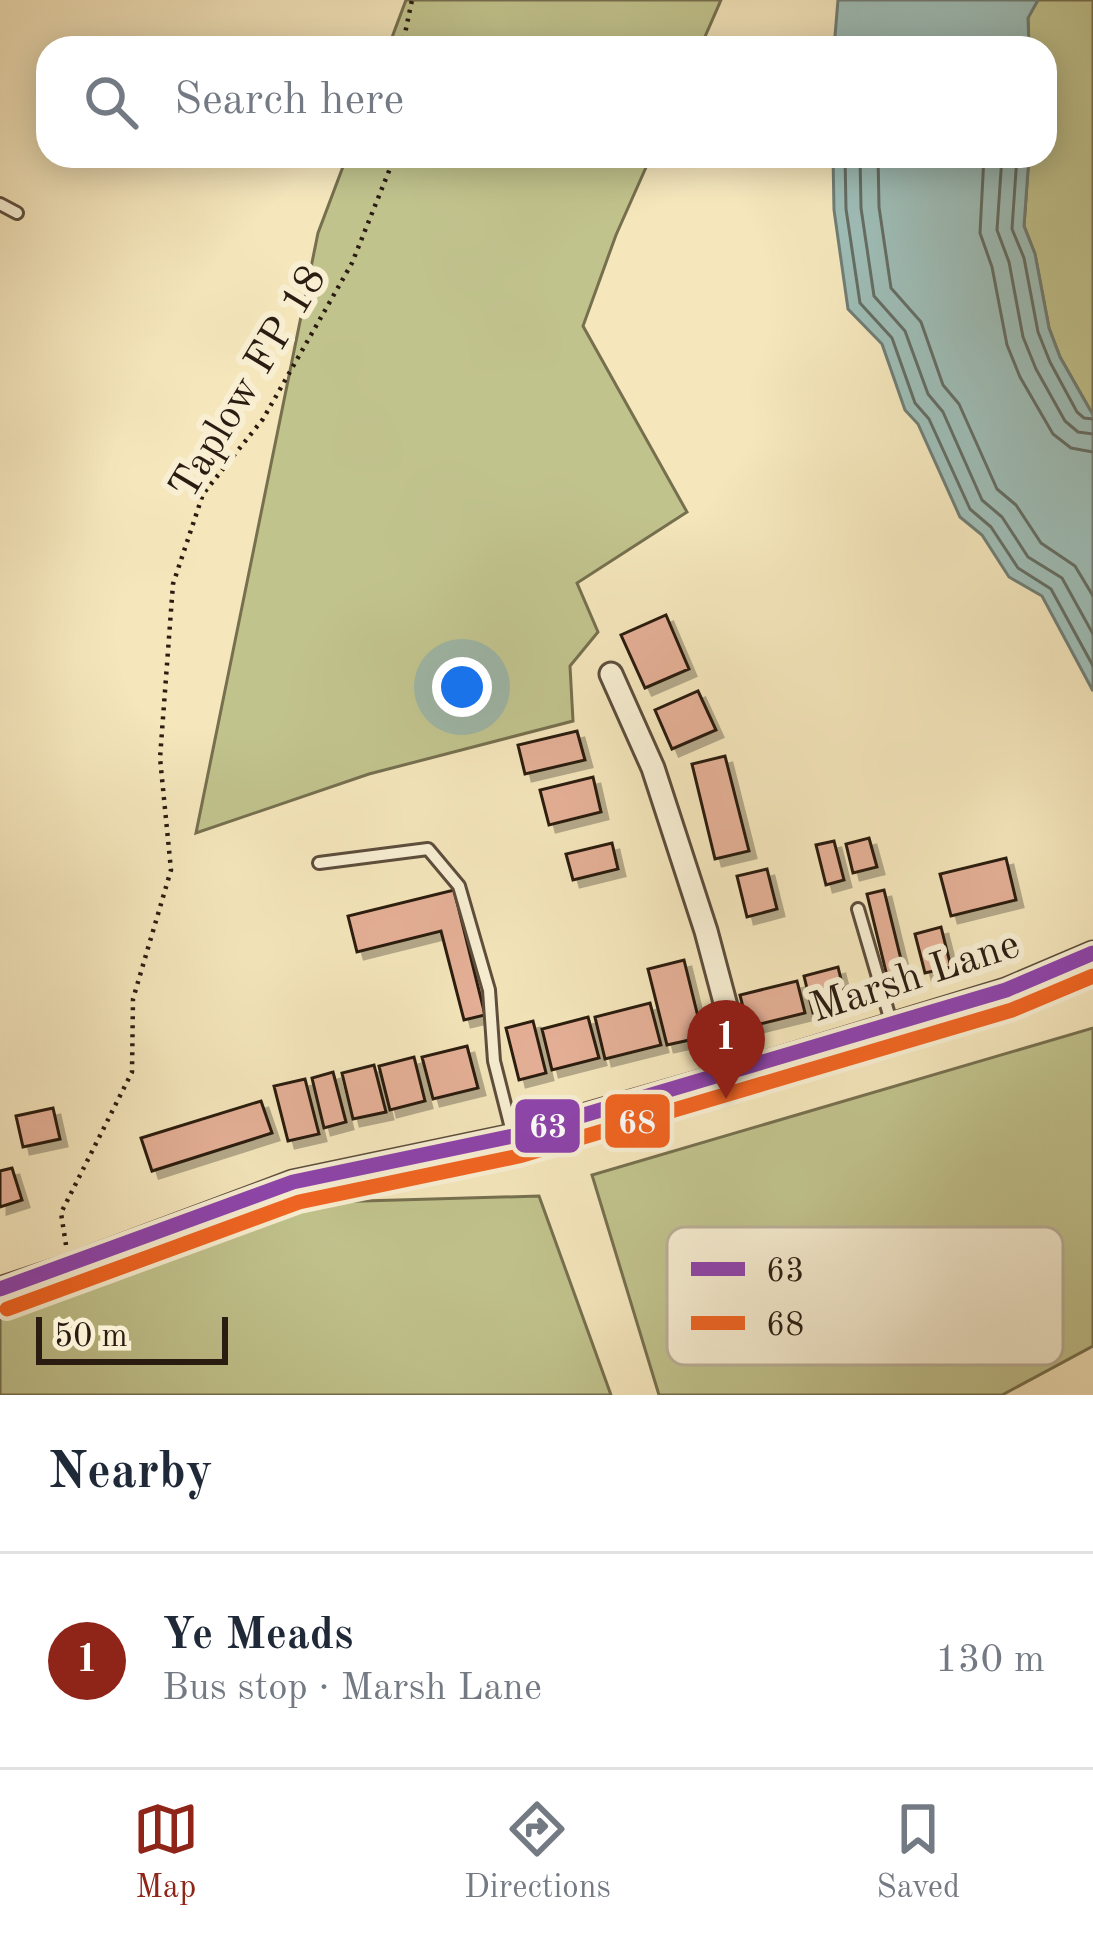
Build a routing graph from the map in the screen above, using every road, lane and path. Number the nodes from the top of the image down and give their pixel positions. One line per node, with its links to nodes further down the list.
1 (412, 0): 2 (path)
2 (404, 36)
3 (390, 168): 13 (path, Taplow FP 18)
4 (0, 204): 5 (lane)
5 (16, 213)
6 (611, 674): 11 (street)
7 (319, 862): 12 (lane)
8 (858, 909): 10 (lane)
9 (1093, 952): 10 (street, Marsh Lane)
10 (892, 1024): 11 (street, Marsh Lane)
11 (743, 1070): 12 (street, Marsh Lane)
12 (513, 1136): 13 (street, Marsh Lane)
13 (70, 1266): 14 (street, Marsh Lane)
14 (0, 1289)

